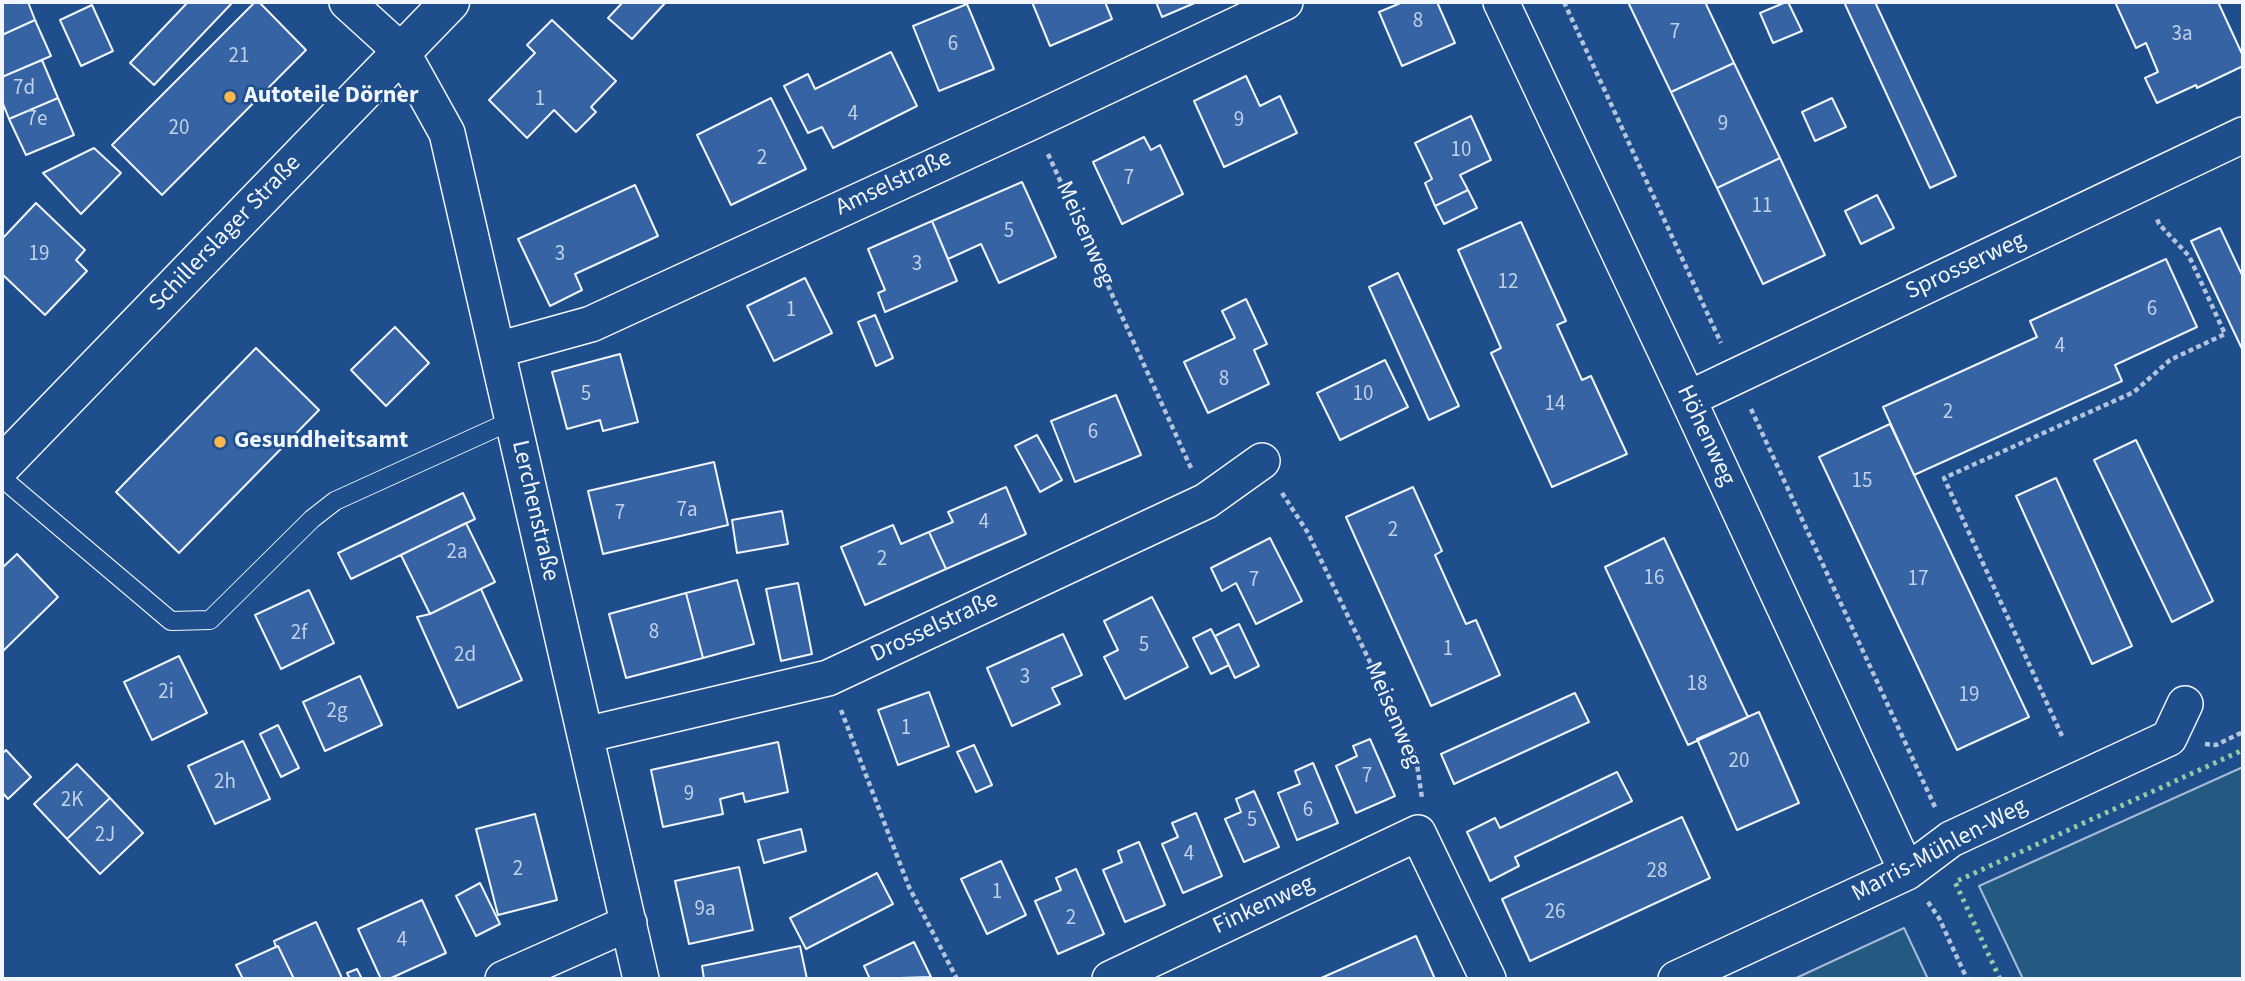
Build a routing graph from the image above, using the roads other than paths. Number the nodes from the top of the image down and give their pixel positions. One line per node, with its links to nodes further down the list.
1 (347, 2): 5 (street, Lerchenstraße)
2 (450, 2): 5 (main road, Schillerslager Straße)
3 (1285, 2): 7 (street, Amselstraße)
4 (1501, 2): 8 (street, Höhenweg)
5 (402, 52): 7 (street, Lerchenstraße); 11 (main road, Schillerslager Straße)
6 (2243, 135): 8 (street, Sprosserweg)
7 (497, 350): 9 (street, Lerchenstraße)
8 (1688, 399): 15 (street, Höhenweg)
9 (513, 421): 12 (lane); 14 (street, Lerchenstraße)
10 (1262, 461): 14 (street, Drosselstraße)
11 (2, 465)
12 (2, 478)
13 (2185, 704): 15 (street, Marris-Mühlen-Weg)
14 (585, 735): 16 (street, Lerchenstraße)
15 (1907, 872): 21 (street, Marris-Mühlen-Weg)
16 (629, 923): 17 (street); 18 (street, Lerchenstraße)
17 (503, 979)
18 (641, 979)
19 (1110, 979): 20 (street, Finkenweg)
20 (1488, 979)
21 (1676, 979)

